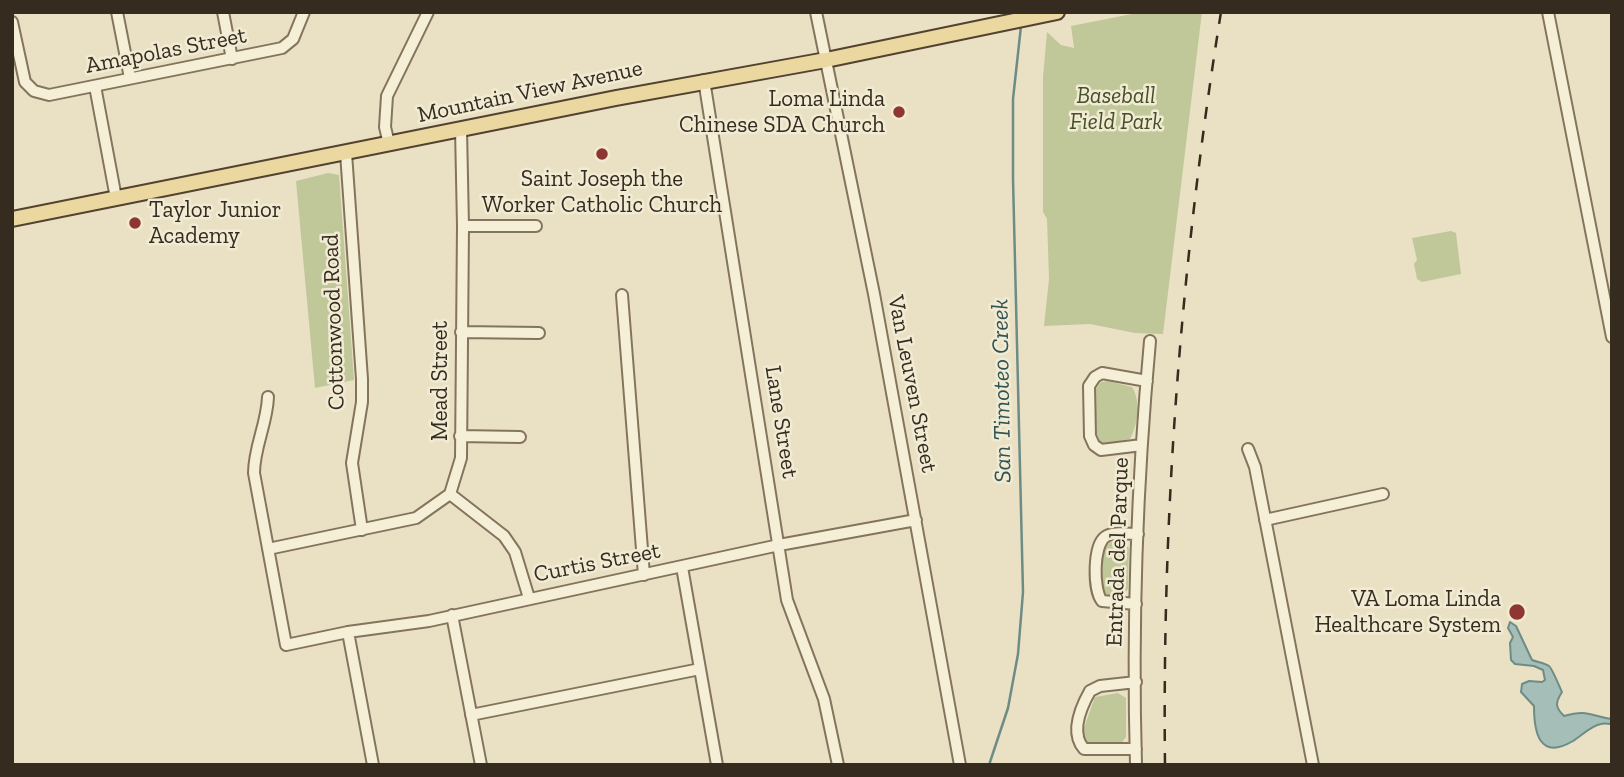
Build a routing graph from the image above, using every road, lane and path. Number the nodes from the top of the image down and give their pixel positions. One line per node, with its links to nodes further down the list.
1 (117, 12): 11 (street)
2 (223, 12): 9 (street)
3 (304, 12): 9 (street, Amapolas Street)
4 (428, 12): 15 (street)
5 (816, 12): 10 (street, Van Leuven Street)
6 (1548, 12): 24 (street)
7 (1054, 13): 10 (main road, Mountain View Avenue)
8 (12, 22): 13 (street, Amapolas Street)
9 (232, 59): 11 (street, Amapolas Street)
10 (825, 60): 12 (main road, Mountain View Avenue); 34 (street, Van Leuven Street)
11 (130, 78): 13 (street, Amapolas Street)
12 (704, 80): 14 (main road, Mountain View Avenue); 38 (street, Lane Street)
13 (94, 86): 17 (street)
14 (461, 130): 15 (main road, Mountain View Avenue); 19 (street, Mead Street)
15 (389, 144): 16 (main road, Mountain View Avenue)
16 (346, 153): 17 (main road, Mountain View Avenue); 36 (street, Cottonwood Road)
17 (116, 198): 18 (main road, Mountain View Avenue)
18 (12, 219)
19 (463, 226): 20 (street); 22 (street, Mead Street)
20 (537, 226)
21 (622, 295): 41 (street)
22 (461, 332): 23 (street); 28 (street, Mead Street)
23 (539, 333)
24 (1612, 337)
25 (1150, 341): 26 (street, Entrada del Parque)
26 (1147, 381): 30 (street, Entrada del Parque); 30 (street)
27 (268, 397): 39 (street)
28 (460, 436): 29 (street); 32 (street, Mead Street)
29 (520, 437)
30 (1142, 445): 37 (street, Entrada del Parque)
31 (1248, 449): 35 (street)
32 (450, 494): 36 (street); 42 (street)
33 (1383, 494): 35 (street)
34 (916, 520): 38 (street, Curtis Street); 54 (street, Van Leuven Street)
35 (1265, 520): 56 (street)
36 (362, 530): 39 (street)
37 (1138, 534): 43 (street, Entrada del Parque); 43 (street)
38 (779, 545): 40 (street, Curtis Street); 53 (street, Lane Street)
39 (268, 549): 45 (street, Curtis Street)
40 (682, 568): 41 (street, Curtis Street); 46 (street)
41 (644, 575): 42 (street, Curtis Street)
42 (529, 598): 44 (street, Curtis Street)
43 (1136, 604): 47 (street, Entrada del Parque)
44 (452, 615): 45 (street, Curtis Street); 48 (street)
45 (348, 632): 50 (street)
46 (700, 669): 48 (street); 52 (street)
47 (1136, 682): 49 (street, Entrada del Parque); 49 (street)
48 (471, 715): 51 (street)
49 (1136, 749): 55 (street, Entrada del Parque)
50 (373, 765)
51 (481, 765)
52 (717, 765)
53 (838, 765)
54 (960, 765)
55 (1136, 765)
56 (1312, 765)

